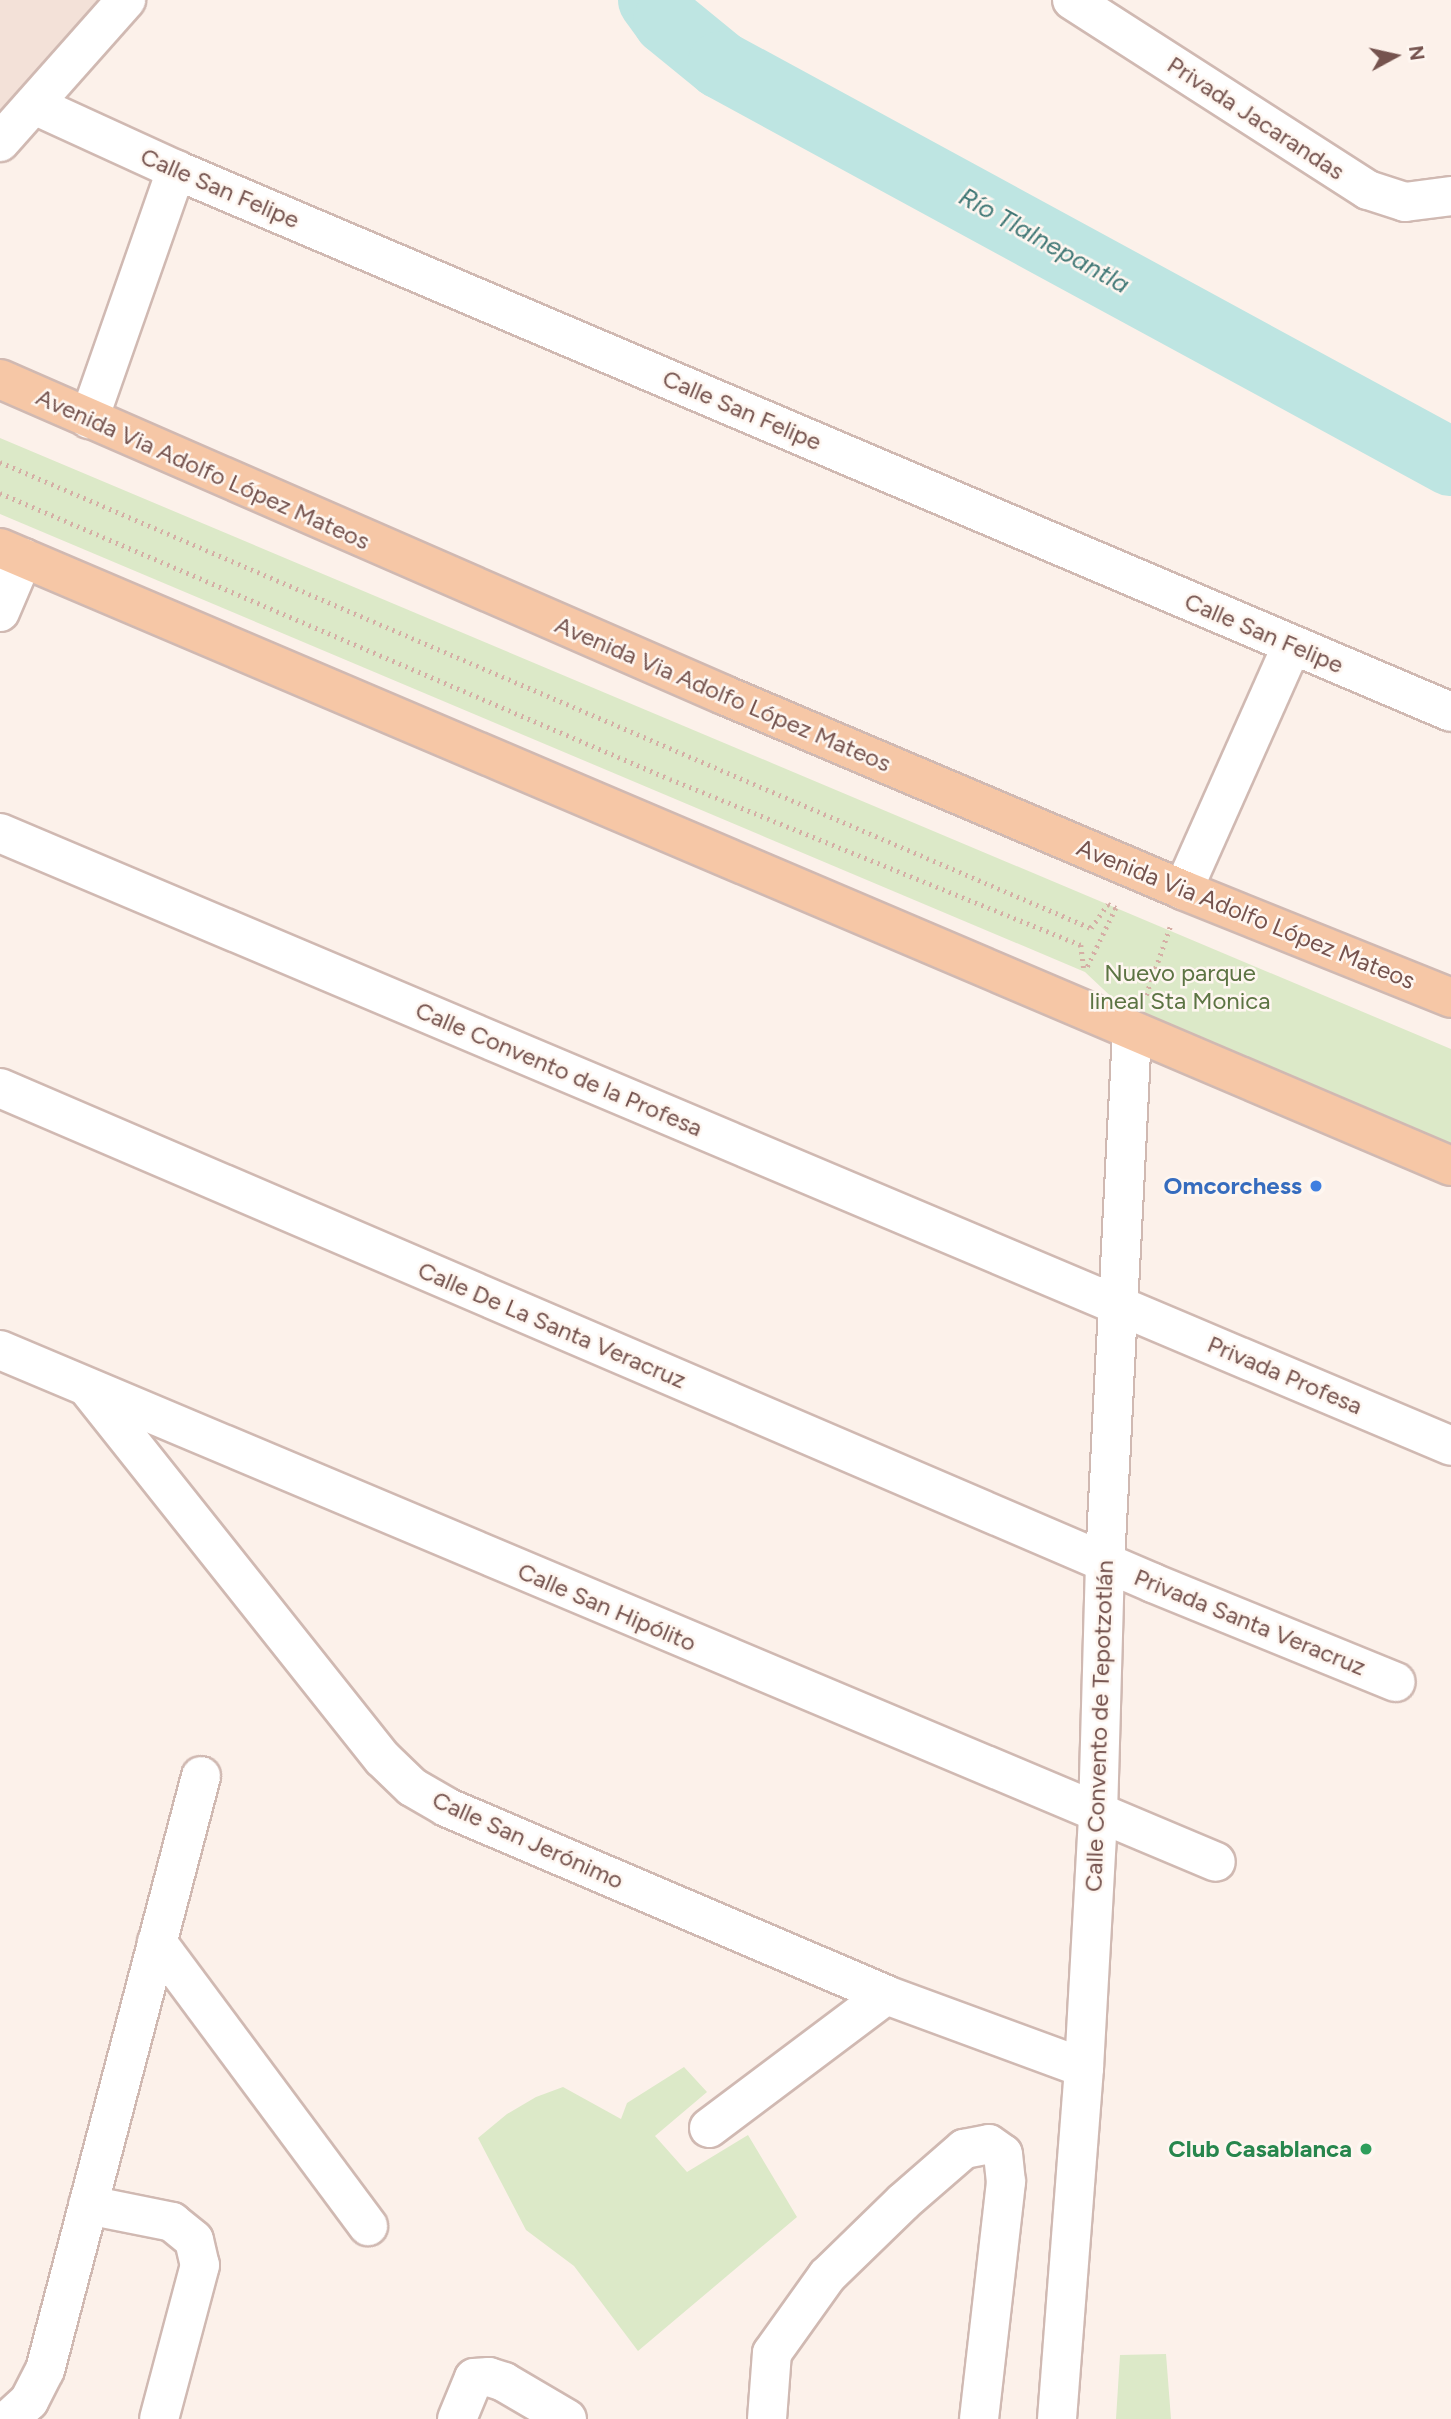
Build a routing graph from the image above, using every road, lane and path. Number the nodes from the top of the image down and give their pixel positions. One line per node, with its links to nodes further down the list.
1 (126, 0): 3 (street)
2 (1072, 0): 6 (street, Privada Jacarandas)
3 (34, 105): 4 (street); 5 (street, Calle San Felipe)
4 (0, 142)
5 (176, 170): 8 (street); 13 (street, Calle San Felipe)
6 (1451, 196)
7 (0, 379): 8 (main road, Avenida Via Adolfo López Mateos)
8 (89, 419): 16 (main road, Avenida Via Adolfo López Mateos)
9 (0, 462): 10 (path)
10 (0, 493)
11 (11, 553): 12 (street); 18 (main road)
12 (0, 612)
13 (1292, 645): 14 (street, Calle San Felipe); 16 (street)
14 (1451, 712)
15 (0, 832): 21 (street, Calle Convento de la Profesa)
16 (1183, 890): 17 (main road, Avenida Via Adolfo López Mateos); 18 (path)
17 (1451, 999)
18 (1132, 1032): 20 (main road); 21 (street, Calle Convento de Tepotzotlán)
19 (0, 1087): 25 (street, Calle De La Santa Veracruz)
20 (1451, 1166)
21 (1118, 1304): 24 (street, Privada Profesa); 25 (street, Calle Convento de Tepotzotlán)
22 (0, 1350): 23 (street, Calle San Hipólito)
23 (87, 1388): 28 (street, Calle San Hipólito); 31 (street, Calle San Jerónimo)
24 (1451, 1446)
25 (1105, 1562): 26 (street, Privada Santa Veracruz); 28 (street, Calle Convento de Tepotzotlán)
26 (1396, 1682)
27 (201, 1776): 30 (street)
28 (1098, 1814): 29 (street, Calle San Hipólito); 32 (street, Calle Convento de Tepotzotlán)
29 (1216, 1862)
30 (157, 1942): 34 (street); 35 (street)
31 (886, 1996): 32 (street, Calle San Jerónimo); 33 (street)
32 (1084, 2068): 42 (street, Calle Convento de Tepotzotlán)
33 (709, 2128)
34 (88, 2205): 36 (street); 37 (street)
35 (368, 2226)
36 (9, 2419)
37 (159, 2419)
38 (457, 2419): 39 (street)
39 (567, 2419)
40 (767, 2419): 41 (street)
41 (979, 2419)
42 (1057, 2419)

